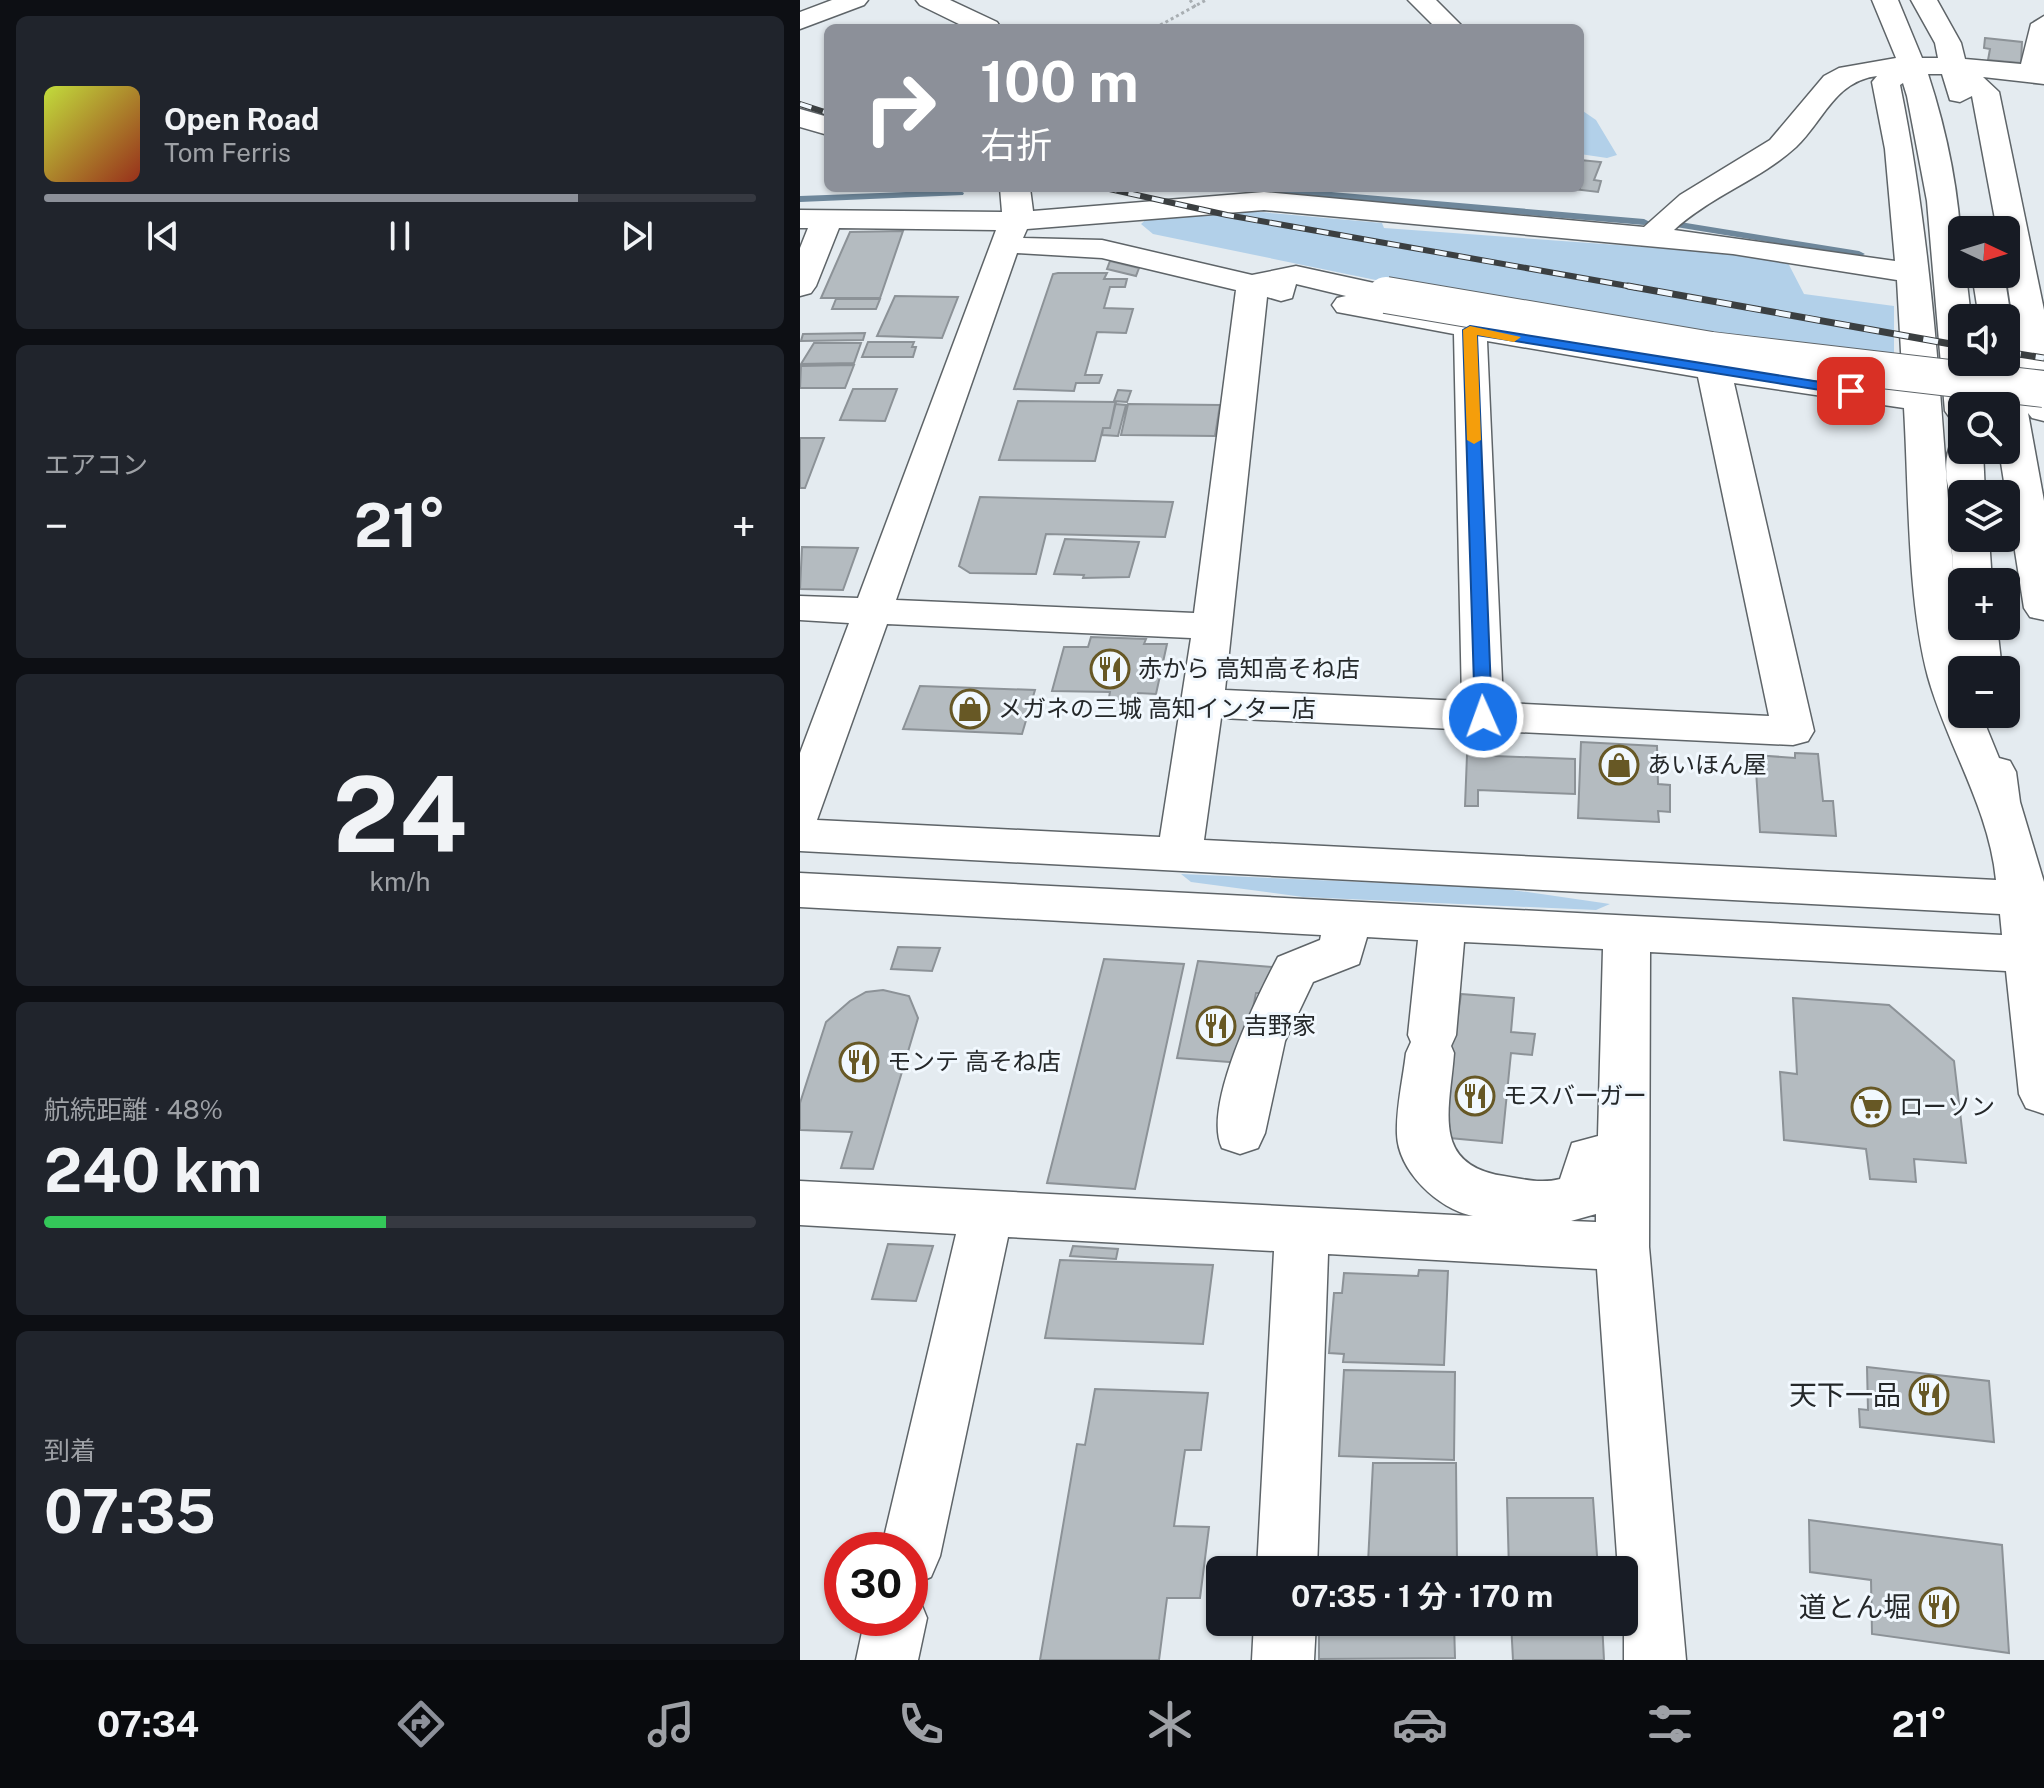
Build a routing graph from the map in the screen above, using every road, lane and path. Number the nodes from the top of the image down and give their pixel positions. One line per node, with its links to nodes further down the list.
1 (855, 0): 9 (street)
2 (929, 0): 10 (street)
3 (1190, 0): 8 (path)
4 (1206, 0): 8 (path)
5 (1421, 0): 12 (street)
6 (1885, 0): 14 (street)
7 (1924, 0): 15 (street)
8 (1196, 8): 11 (path)
9 (800, 21)
10 (980, 24)
11 (1163, 24)
12 (1447, 24)
13 (2044, 24): 16 (street)
14 (1913, 66): 15 (street); 25 (street); 26 (street); 34 (street)
15 (1955, 68): 16 (street); 21 (street); 29 (street)
16 (2038, 75)
17 (800, 90): 18 (street)
18 (824, 98)
19 (800, 117): 20 (street)
20 (824, 126)
21 (1973, 178)
22 (1047, 192): 24 (street)
23 (814, 218): 24 (street); 28 (street)
24 (1011, 218): 25 (street); 27 (street); 39 (street)
25 (1651, 238): 26 (street)
26 (1912, 273): 35 (street)
27 (1253, 284): 30 (street); 33 (street, bridge); 40 (street)
28 (800, 286)
29 (2035, 293): 36 (street)
30 (1470, 330): 31 (street); 42 (street)
31 (1714, 371): 35 (street); 42 (street)
32 (2004, 376): 38 (street)
33 (2044, 389)
34 (1960, 392)
35 (1922, 400): 44 (street)
36 (2044, 411)
37 (800, 608): 39 (street)
38 (2044, 608)
39 (870, 611): 40 (street); 45 (street)
40 (1210, 626): 41 (street)
41 (1203, 703): 42 (street); 47 (street)
42 (1483, 717)
43 (1990, 728): 44 (street)
44 (1998, 802): 49 (street)
45 (800, 812)
46 (800, 835): 47 (street)
47 (1180, 853): 49 (street)
48 (800, 890): 50 (street)
49 (2033, 898): 53 (street)
50 (1347, 920): 51 (street); 55 (street)
51 (1442, 926): 52 (street); 56 (street)
52 (1627, 933): 53 (street); 56 (street)
53 (2036, 955): 54 (street)
54 (2044, 1094)
55 (1240, 1133)
56 (1624, 1157): 60 (street)
57 (800, 1203): 58 (street)
58 (987, 1213): 59 (street); 61 (street)
59 (1302, 1230): 60 (street); 62 (street)
60 (1622, 1247): 67 (street)
61 (915, 1532)
62 (1288, 1556)
63 (892, 1636): 65 (street)
64 (1284, 1636): 66 (street)
65 (887, 1660)
66 (1283, 1660)
67 (1655, 1660)

